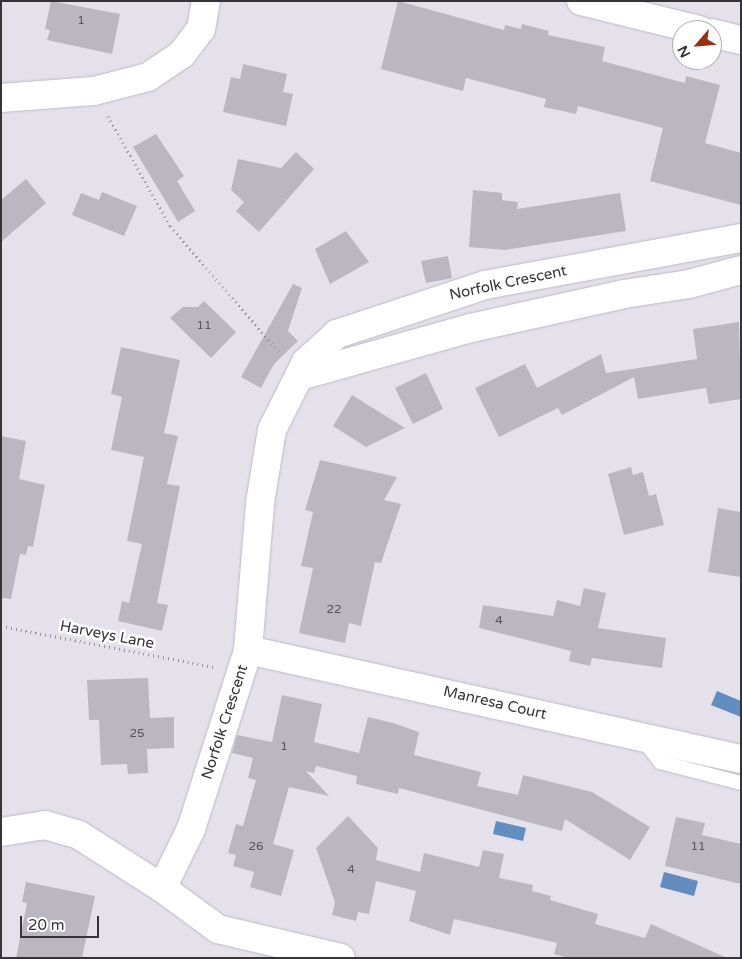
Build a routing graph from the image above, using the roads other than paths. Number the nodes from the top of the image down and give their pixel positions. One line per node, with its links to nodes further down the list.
1 (206, 1): 4 (street)
2 (581, 1): 3 (street)
3 (672, 23)
4 (1, 98)
5 (741, 238): 7 (street, Norfolk Crescent)
6 (741, 270): 7 (street)
7 (300, 376): 8 (street, Norfolk Crescent)
8 (248, 650): 9 (street, Manresa Court); 13 (street, Norfolk Crescent)
9 (639, 736): 10 (street, Manresa Court); 11 (lane)
10 (741, 759)
11 (741, 783)
12 (1, 832): 13 (street)
13 (162, 888): 14 (street)
14 (341, 958)

